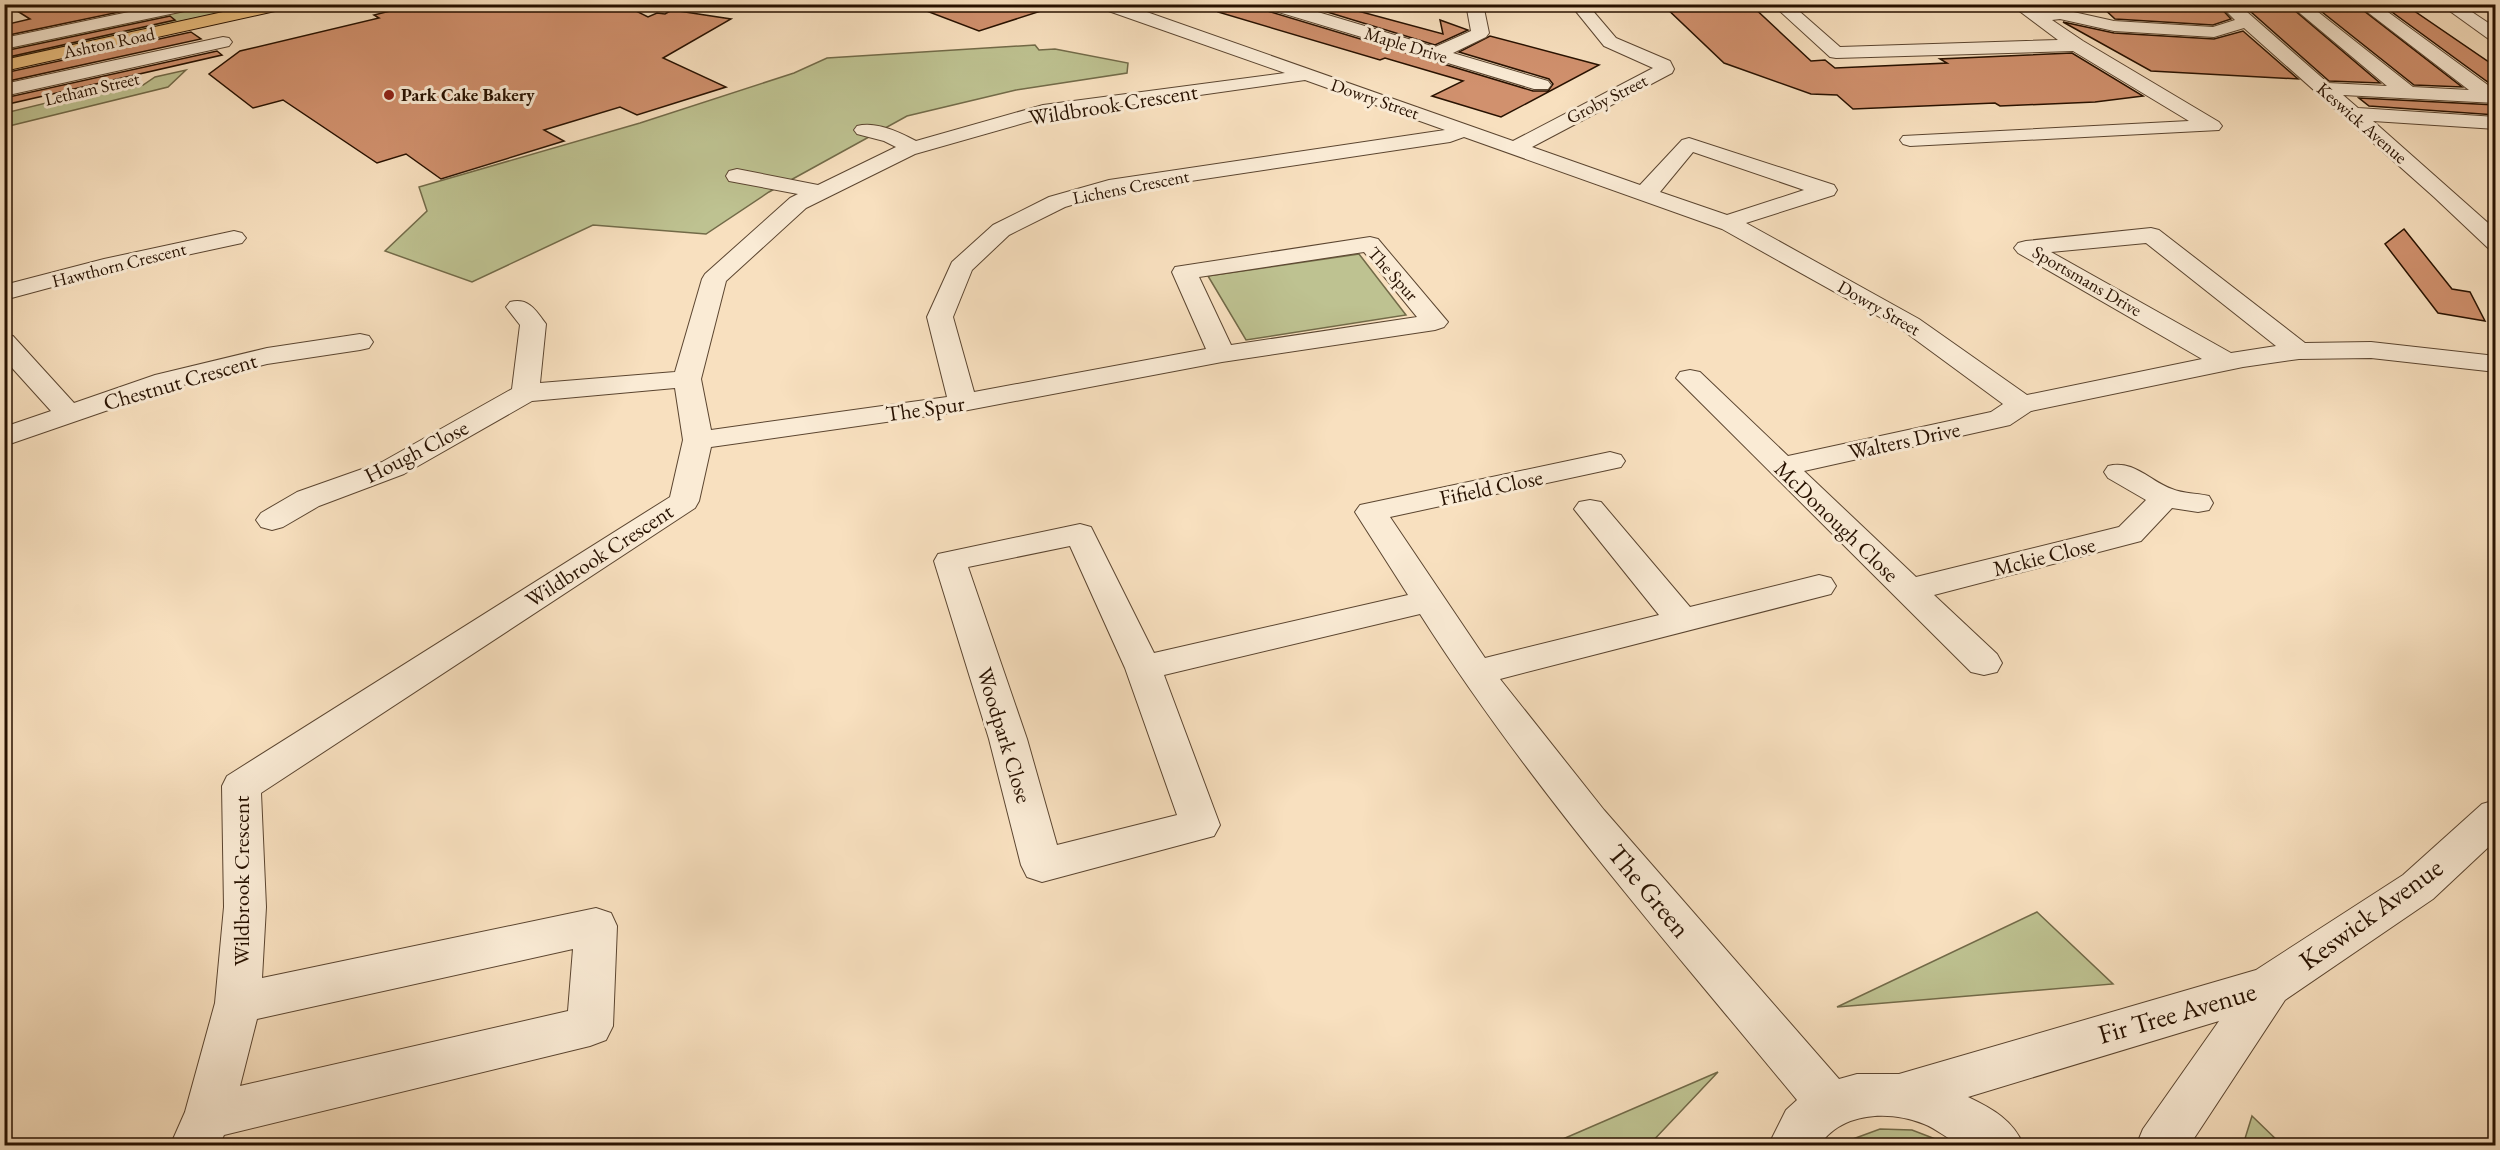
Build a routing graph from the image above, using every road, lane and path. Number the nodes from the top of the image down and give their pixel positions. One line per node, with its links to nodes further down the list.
1 (194, 4): 19 (street)
2 (284, 4): 13 (highway, Ashton Road)
3 (1271, 4): 21 (street, Maple Drive)
4 (1474, 4): 21 (street)
5 (1578, 4): 38 (street, Groby Street)
6 (1780, 4): 20 (street)
7 (2018, 4): 14 (street)
8 (2227, 4): 16 (street, Keswick Avenue)
9 (2297, 4): 30 (street)
10 (2365, 4): 31 (street)
11 (2448, 4): 17 (street)
12 (1123, 6): 25 (street, Dowry Street)
13 (243, 8): 15 (highway, Ashton Road)
14 (2037, 15): 16 (street); 20 (street)
15 (202, 22): 18 (street); 23 (highway, Ashton Road)
16 (2245, 22): 27 (street, Keswick Avenue)
17 (2496, 36)
18 (223, 42): 22 (street); 28 (street)
19 (4, 44)
20 (2077, 45): 36 (street)
21 (1435, 54): 26 (street, Maple Drive)
22 (208, 62)
23 (4, 66)
24 (179, 69): 29 (street, Letham Street)
25 (1304, 74): 35 (street, Dowry Street); 37 (street, Wildbrook Crescent)
26 (1541, 85)
27 (2322, 88): 30 (street); 32 (street, Keswick Avenue)
28 (4, 90)
29 (86, 91)
30 (2407, 92): 31 (street)
31 (2493, 97)
32 (2352, 114): 33 (street); 44 (street, Keswick Avenue)
33 (2496, 123)
34 (864, 130): 37 (street)
35 (1462, 130): 38 (street, Dowry Street); 56 (street, Lichens Crescent)
36 (1910, 140)
37 (914, 148): 40 (street, Wildbrook Crescent)
38 (1515, 148): 41 (street, Dowry Street)
39 (737, 176): 40 (street)
40 (822, 192): 54 (street, Wildbrook Crescent)
41 (1644, 192): 42 (street, Dowry Street); 42 (street)
42 (1730, 224): 57 (street, Dowry Street)
43 (234, 238): 45 (street, Hawthorn Crescent)
44 (2496, 243)
45 (4, 293)
46 (519, 307): 55 (street)
47 (4, 342): 58 (street)
48 (360, 342): 58 (street, Chestnut Crescent)
49 (2299, 351): 51 (street); 51 (street, Sportsmans Drive); 52 (street)
50 (1222, 354): 50 (street, The Spur); 56 (street, The Spur)
51 (2228, 362): 57 (street)
52 (2496, 364)
53 (1690, 378): 62 (street, McDonough Close)
54 (687, 379): 55 (street, Hough Close); 60 (street, Wildbrook Crescent)
55 (525, 393): 68 (street, Hough Close)
56 (963, 403): 60 (street, The Spur)
57 (2022, 404): 62 (street, Walters Drive)
58 (69, 414): 59 (street, Chestnut Crescent)
59 (4, 437)
60 (698, 440): 78 (street, Wildbrook Crescent)
61 (1610, 462): 67 (street, Fifield Close)
62 (1781, 467): 70 (street, McDonough Close)
63 (2119, 472): 64 (street)
64 (2164, 498): 65 (street); 70 (street, Mckie Close)
65 (2198, 503)
66 (1590, 509): 72 (street)
67 (1371, 512): 71 (street, The Green)
68 (272, 520)
69 (1819, 586): 72 (street)
70 (1909, 590): 73 (street, McDonough Close)
71 (1429, 601): 74 (street); 75 (street, The Green)
72 (1683, 621): 75 (street)
73 (1984, 663)
74 (1143, 668): 74 (street, Woodpark Close)
75 (1476, 673): 80 (street, The Green)
76 (2496, 815): 77 (street, Keswick Avenue)
77 (2269, 986): 79 (street, Fir Tree Avenue); 84 (street, Fir Tree Avenue)
78 (238, 1003): 81 (street, Wildbrook Crescent); 81 (street, Wildbrook Crescent)
79 (1898, 1095): 80 (street); 83 (street)
80 (1830, 1104): 82 (street)
81 (201, 1131)
82 (1791, 1145)
83 (2000, 1146)
84 (2160, 1146)

